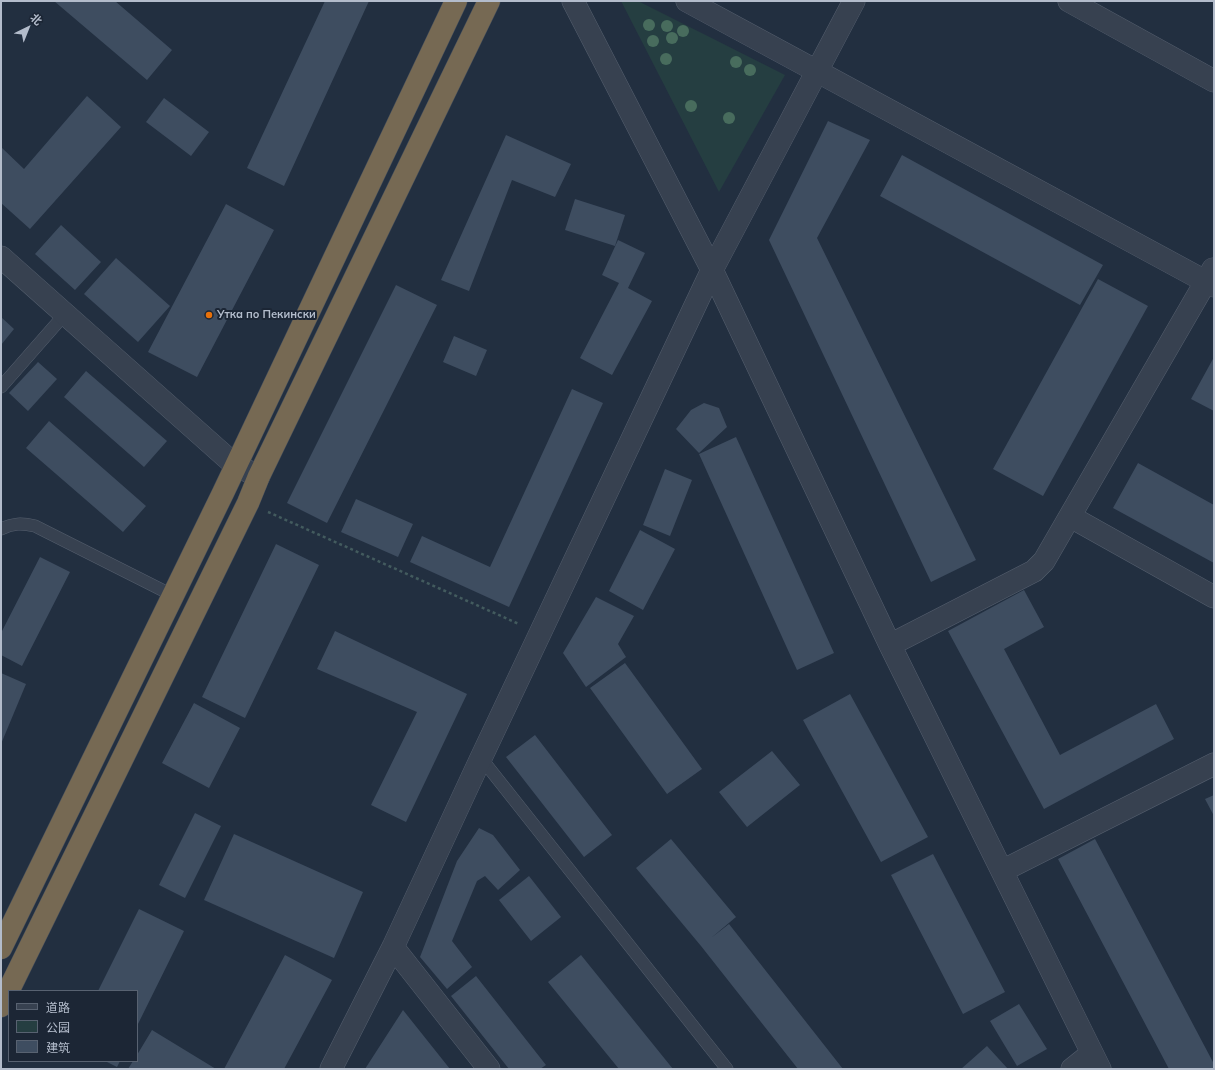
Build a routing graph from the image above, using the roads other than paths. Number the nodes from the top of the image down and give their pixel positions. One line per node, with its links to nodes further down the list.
1 (456, 1): 14 (highway)
2 (489, 1): 15 (highway)
3 (573, 1): 10 (street)
4 (687, 1): 7 (street)
5 (854, 1): 7 (street)
6 (1069, 1): 8 (street)
7 (817, 70): 10 (street); 11 (street)
8 (1214, 81)
9 (1, 258): 12 (street)
10 (712, 270): 20 (street); 21 (street)
11 (1212, 279): 16 (street)
12 (65, 314): 13 (lane); 14 (street)
13 (1, 387)
14 (236, 466): 15 (street); 18 (highway)
15 (260, 476): 26 (highway)
16 (1071, 517): 19 (street); 20 (street)
17 (1, 529): 18 (lane)
18 (174, 596): 25 (highway)
19 (1214, 597)
20 (890, 645): 23 (street)
21 (481, 758): 24 (street); 32 (lane)
22 (1214, 764): 23 (street)
23 (1002, 871): 29 (street)
24 (393, 947): 30 (street); 31 (street)
25 (1, 948)
26 (9, 990)
27 (8, 992): 28 (highway)
28 (1, 1006)
29 (1096, 1061): 33 (street)
30 (331, 1069)
31 (488, 1069)
32 (727, 1069)
33 (1072, 1069)

